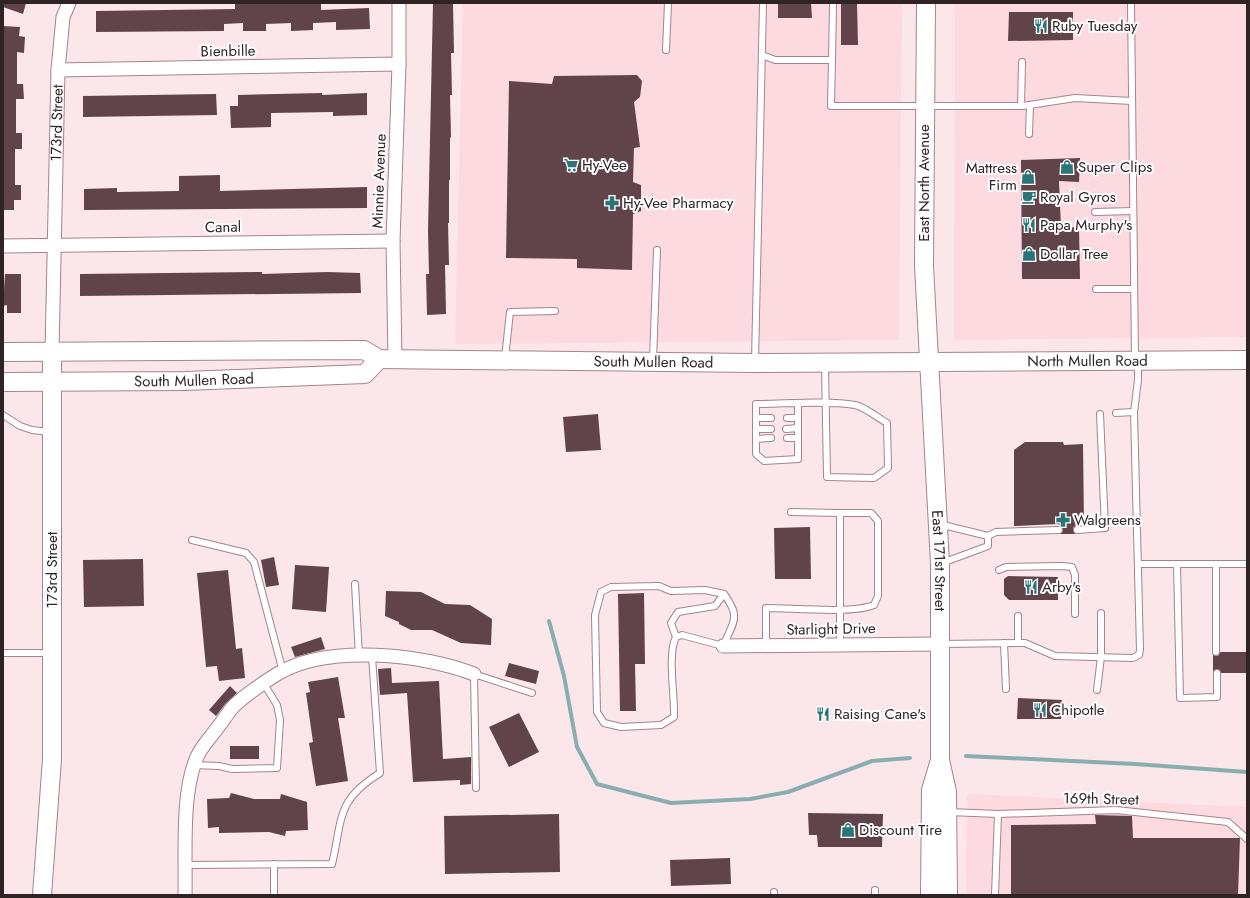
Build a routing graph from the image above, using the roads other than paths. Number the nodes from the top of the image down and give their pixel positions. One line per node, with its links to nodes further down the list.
1 (69, 3): 13 (street, 173rd Street)
2 (399, 3): 12 (street, Minnie Avenue)
3 (668, 3): 8 (lane)
4 (764, 3): 9 (lane)
5 (833, 3): 10 (lane)
6 (926, 3): 16 (street, East North Avenue)
7 (1131, 3): 14 (lane)
8 (666, 50)
9 (762, 55): 10 (lane); 36 (lane)
10 (832, 60): 16 (lane)
11 (1022, 62): 17 (lane)
12 (399, 64): 13 (street, Bienbille); 21 (street, Minnie Avenue)
13 (58, 70): 23 (street, 173rd Street)
14 (1132, 101): 15 (lane); 19 (lane)
15 (1030, 105): 17 (lane); 18 (lane)
16 (924, 106): 17 (lane); 35 (street, East North Avenue)
17 (1020, 106)
18 (1029, 134)
19 (1133, 211): 20 (lane); 25 (lane)
20 (1095, 212)
21 (393, 241): 23 (street, Canal); 30 (street, Minnie Avenue)
22 (3, 246): 23 (street)
23 (54, 246): 29 (street, 173rd Street)
24 (657, 250): 34 (lane)
25 (1134, 289): 26 (lane); 33 (lane)
26 (1096, 290)
27 (555, 311): 32 (lane)
28 (3, 352): 29 (street, South Mullen Road)
29 (52, 352): 30 (street, South Mullen Road); 39 (street, 173rd Street)
30 (387, 360): 32 (street, South Mullen Road); 39 (street, South Mullen Road)
31 (1247, 360): 33 (street, North Mullen Road)
32 (504, 361): 34 (street, South Mullen Road)
33 (1136, 361): 35 (street, North Mullen Road); 42 (lane)
34 (652, 362): 36 (street, South Mullen Road)
35 (929, 362): 37 (street, South Mullen Road); 61 (street, East 171st Street)
36 (755, 363): 37 (street, South Mullen Road)
37 (825, 363): 41 (lane)
38 (3, 382): 39 (street, South Mullen Road)
39 (51, 382): 54 (street, 173rd Street)
40 (798, 403): 41 (lane); 46 (lane); 49 (lane)
41 (824, 404): 41 (lane)
42 (1134, 412): 43 (lane); 67 (lane)
43 (1116, 413)
44 (1100, 414): 63 (lane)
45 (3, 415): 54 (lane)
46 (756, 418): 47 (lane); 51 (lane)
47 (771, 418)
48 (787, 418): 49 (lane)
49 (798, 418): 50 (lane)
50 (798, 428): 53 (lane); 57 (lane)
51 (756, 429): 52 (lane); 58 (lane)
52 (771, 429)
53 (786, 429)
54 (51, 432): 87 (street, 173rd Street)
55 (771, 438): 58 (lane)
56 (787, 438): 57 (lane)
57 (798, 438): 58 (lane)
58 (756, 439)
59 (791, 512): 60 (lane)
60 (840, 512): 74 (lane); 74 (lane)
61 (938, 523): 64 (lane); 66 (street, East 171st Street)
62 (1059, 530): 64 (lane)
63 (1077, 530)
64 (988, 536): 66 (lane)
65 (192, 540): 90 (lane)
66 (940, 564): 81 (street, East 171st Street)
67 (1139, 564): 68 (lane); 89 (lane)
68 (1177, 564): 69 (lane); 91 (lane)
69 (1216, 564): 70 (lane); 86 (lane)
70 (1247, 564)
71 (999, 570): 76 (lane)
72 (355, 584): 88 (lane)
73 (724, 594): 78 (lane); 78 (lane); 84 (lane)
74 (840, 609): 82 (lane); 83 (lane)
75 (1101, 613): 89 (lane)
76 (1075, 614)
77 (1018, 616): 80 (lane)
78 (676, 637): 84 (lane)
79 (1004, 643): 80 (lane); 81 (lane); 94 (lane)
80 (1018, 643): 89 (lane)
81 (939, 644): 83 (street, Starlight Drive); 99 (street, East 171st Street)
82 (766, 645): 83 (street, Starlight Drive); 84 (street, Starlight Drive)
83 (840, 645)
84 (723, 646)
85 (3, 652): 87 (lane)
86 (1216, 652)
87 (52, 653): 104 (street, 173rd Street)
88 (366, 656): 90 (street); 92 (street); 102 (lane)
89 (1102, 657): 95 (lane)
90 (283, 672): 93 (street)
91 (1217, 673)
92 (474, 674): 96 (lane); 98 (lane)
93 (264, 684): 97 (street); 97 (lane)
94 (1006, 689)
95 (1097, 690)
96 (532, 693)
97 (194, 766): 103 (street)
98 (476, 788)
99 (939, 814): 100 (lane, 169th Street); 107 (street, East 171st Street); 108 (street); 109 (street, East 171st Street)
100 (998, 814): 101 (lane, 169th Street); 110 (lane)
101 (1247, 839)
102 (274, 864): 103 (lane); 106 (lane)
103 (186, 865): 105 (street)
104 (42, 895)
105 (185, 895)
106 (274, 895)
107 (930, 895)
108 (937, 895)
109 (948, 895)
110 (995, 895)

